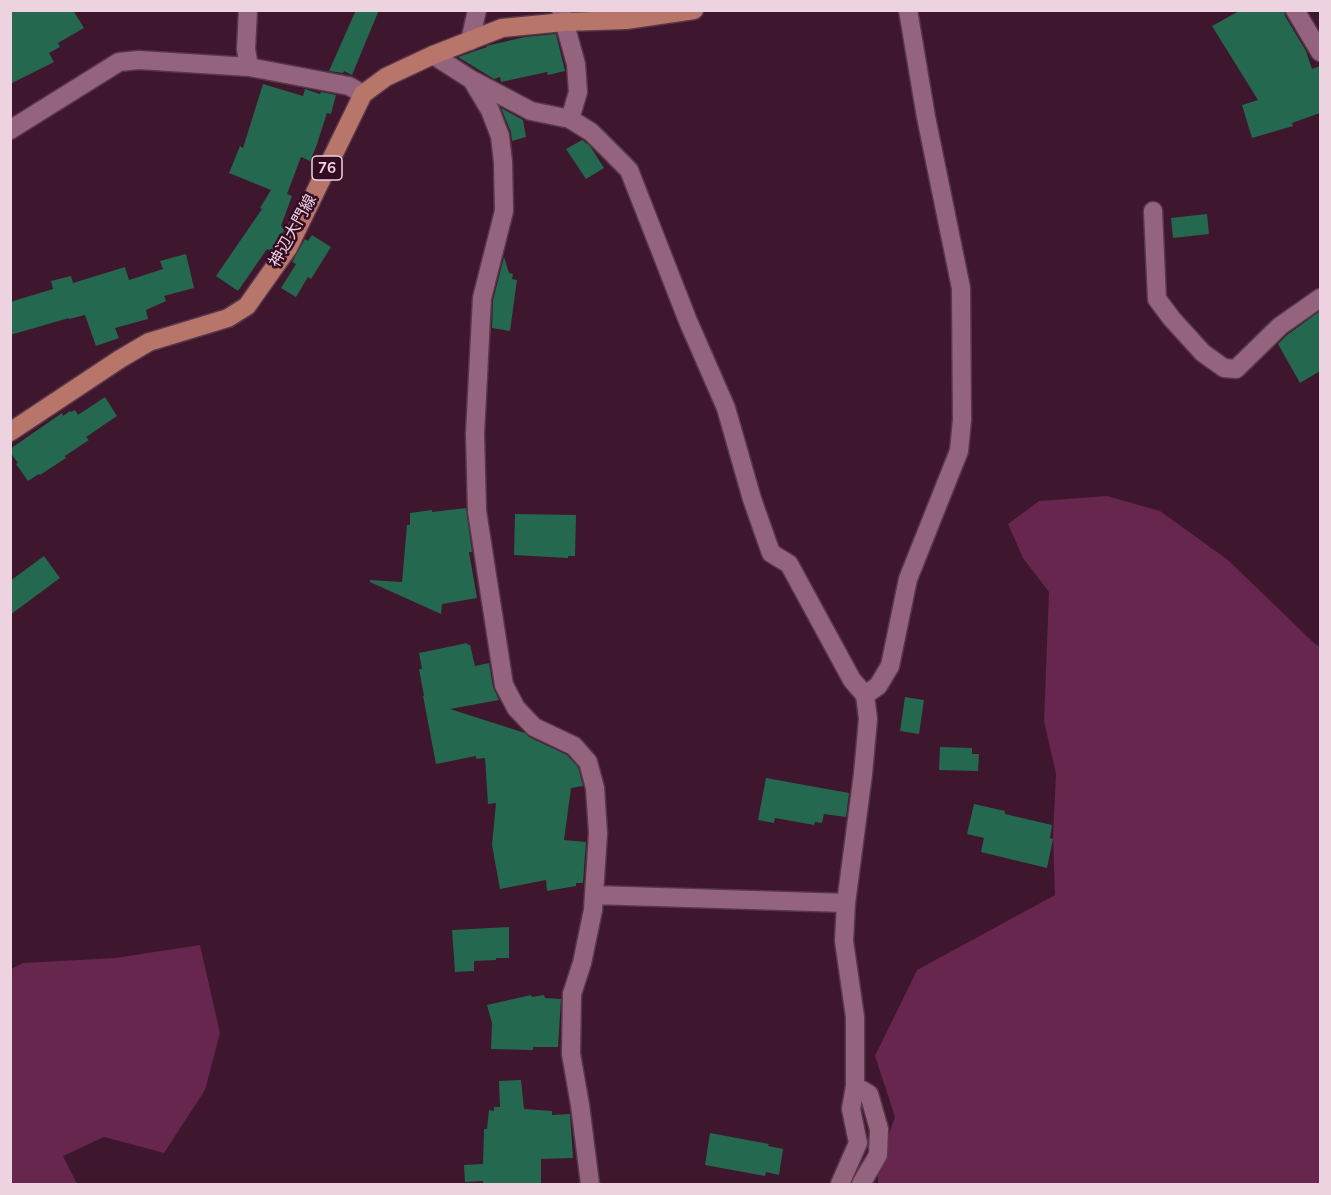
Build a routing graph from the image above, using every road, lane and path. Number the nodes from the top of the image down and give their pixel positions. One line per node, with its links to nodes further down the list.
1 (248, 10): 10 (street)
2 (477, 10): 7 (street)
3 (694, 10): 6 (main road, 神辺大門線 / 76)
4 (908, 10): 18 (street)
5 (1295, 10): 8 (street)
6 (562, 16): 7 (main road, 神辺大門線 / 76); 13 (street)
7 (470, 41): 9 (main road, 神辺大門線 / 76)
8 (1320, 52)
9 (433, 55): 11 (street); 12 (main road, 神辺大門線 / 76)
10 (249, 67): 12 (street); 14 (street)
11 (472, 80): 13 (street); 19 (street)
12 (363, 94): 17 (main road, 神辺大門線 / 76)
13 (570, 119): 18 (street)
14 (10, 130)
15 (1153, 211): 16 (street)
16 (1320, 298)
17 (10, 432)
18 (865, 695): 20 (street)
19 (594, 895): 20 (street); 22 (street)
20 (846, 903): 21 (street)
21 (855, 1086): 23 (street); 24 (street)
22 (590, 1185)
23 (840, 1185)
24 (861, 1185)

